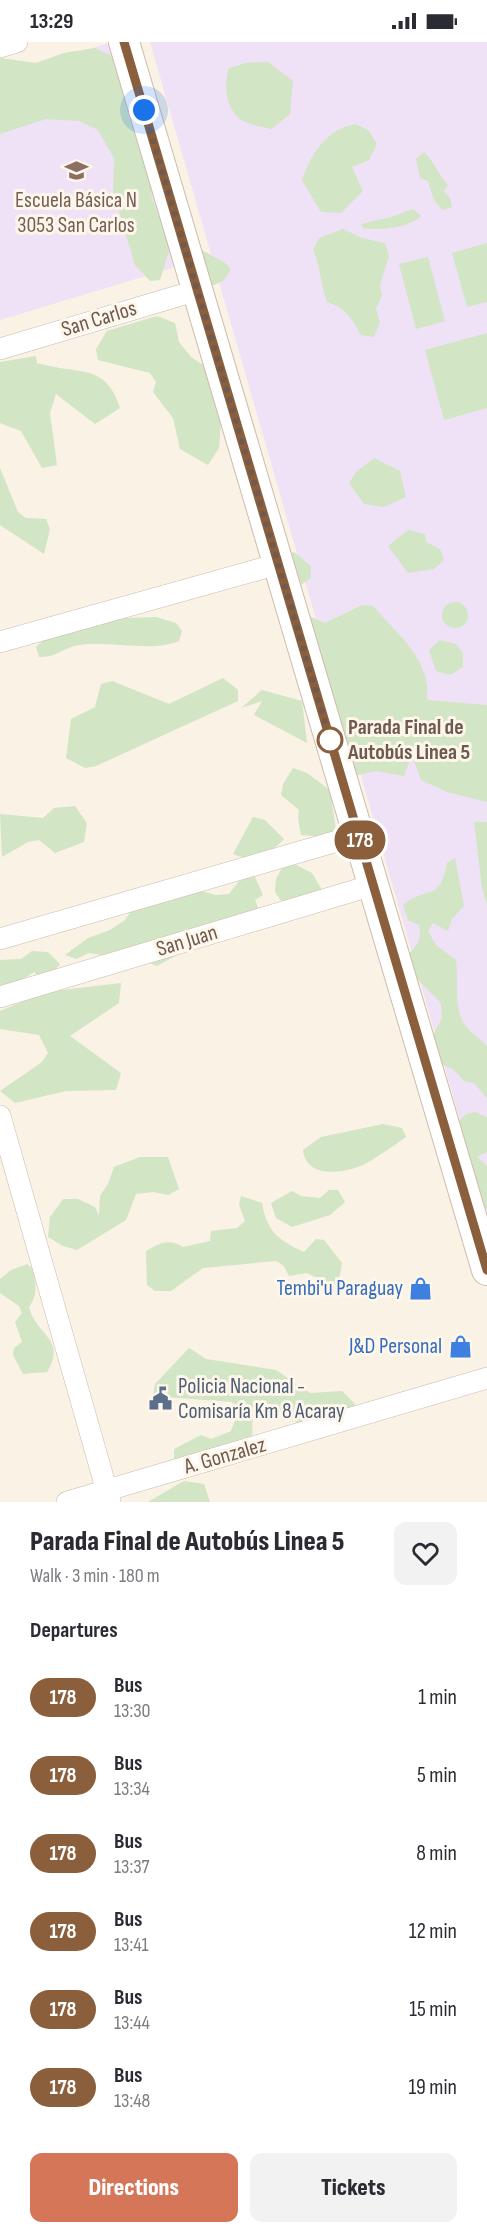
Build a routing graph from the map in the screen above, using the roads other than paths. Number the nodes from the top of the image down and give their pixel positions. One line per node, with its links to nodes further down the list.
1 (17, 42): 3 (street)
2 (124, 42): 4 (street)
3 (0, 47)
4 (198, 290): 5 (street, San Carlos); 6 (street)
5 (0, 349)
6 (278, 564): 7 (street); 8 (street)
7 (0, 642)
8 (358, 835): 9 (street); 10 (street)
9 (373, 885): 11 (street, San Juan); 13 (street)
10 (0, 939)
11 (0, 997)
12 (0, 1116): 15 (street)
13 (487, 1270)
14 (487, 1378): 15 (street, A. Gonzalez)
15 (109, 1496): 16 (street, A. Gonzalez)
16 (67, 1502)

